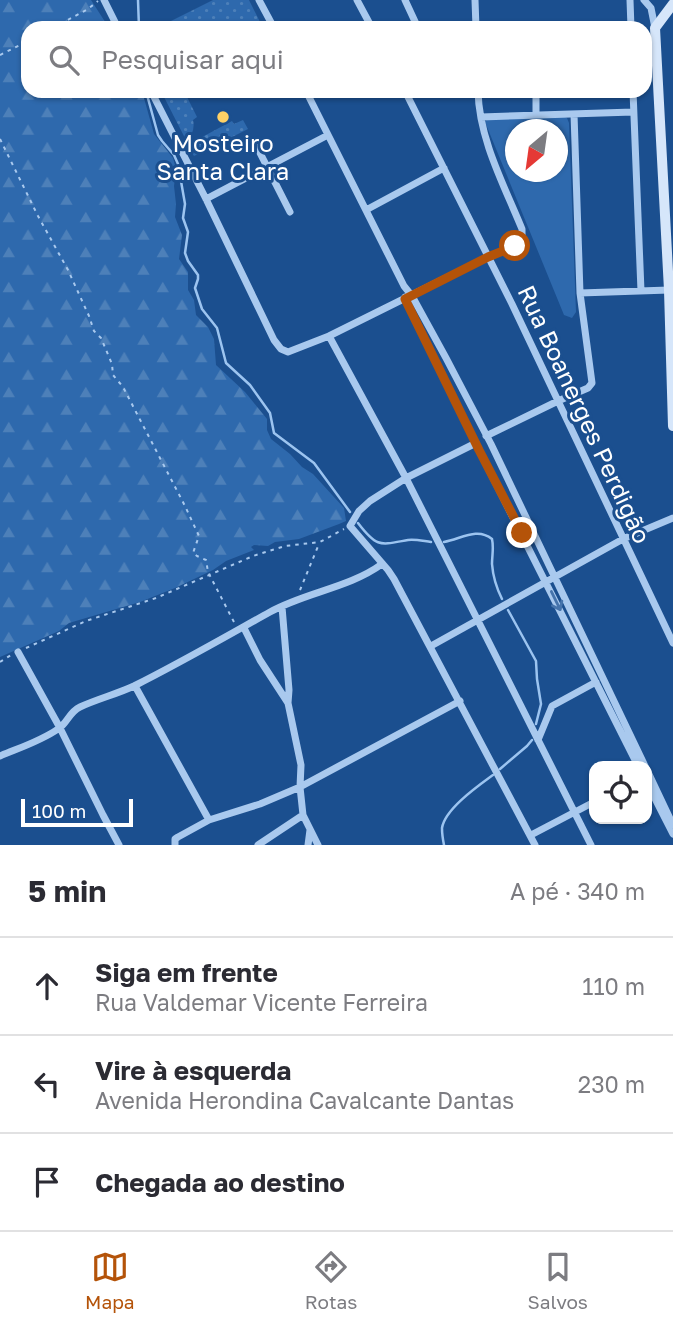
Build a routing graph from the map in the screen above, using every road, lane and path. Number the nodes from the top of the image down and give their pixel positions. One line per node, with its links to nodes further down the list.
1 (98, 0): 10 (path)
2 (104, 0): 11 (street)
3 (260, 0): 12 (street)
4 (358, 0): 13 (street)
5 (405, 0): 14 (street)
6 (475, 0): 15 (street)
7 (630, 0): 16 (street)
8 (644, 0): 17 (street)
9 (673, 4): 17 (street)
10 (66, 21)
11 (114, 21)
12 (270, 21)
13 (368, 21)
14 (415, 21)
15 (476, 21)
16 (631, 21)
17 (655, 28): 40 (street)
18 (21, 44): 19 (path)
19 (0, 55)
20 (155, 98): 35 (street)
21 (310, 98): 30 (street)
22 (409, 98): 34 (street, Rua Boanerges Perdigão)
23 (479, 98): 29 (street)
24 (536, 98): 27 (street)
25 (633, 98): 26 (street)
26 (633, 112): 28 (street); 39 (street)
27 (536, 114): 28 (street); 29 (street)
28 (574, 114): 41 (street)
29 (481, 117): 38 (street)
30 (328, 135): 33 (street); 36 (street)
31 (0, 139): 54 (path)
32 (254, 143): 33 (street)
33 (267, 167): 35 (street); 37 (street)
34 (444, 168): 36 (street); 38 (street, Rua Boanerges Perdigão)
35 (206, 199): 43 (street)
36 (366, 210): 42 (street)
37 (290, 212)
38 (488, 257): 42 (street); 44 (street, Rua Boanerges Perdigão)
39 (641, 290): 40 (street); 41 (street)
40 (669, 290): 45 (street)
41 (580, 293): 44 (street)
42 (409, 297): 43 (street); 46 (street); 47 (street)
43 (329, 336): 48 (street)
44 (558, 401): 46 (street); 51 (street, Rua Boanerges Perdigão)
45 (673, 426)
46 (489, 440): 47 (street); 55 (street)
47 (477, 447): 48 (street); 56 (street)
48 (406, 478): 50 (street); 59 (street)
49 (673, 518): 51 (street)
50 (350, 526): 52 (path); 53 (street)
51 (623, 539): 55 (street); 61 (street, Rua Boanerges Perdigão)
52 (320, 542): 54 (path); 57 (path)
53 (382, 564): 57 (street); 62 (street)
54 (209, 574): 60 (path); 63 (path)
55 (554, 577): 56 (street); 73 (street)
56 (546, 582): 59 (street); 65 (street, one-way to 65)
57 (295, 601): 58 (street)
58 (282, 607): 60 (street); 68 (street)
59 (476, 620): 62 (street); 70 (street)
60 (241, 630): 66 (street); 68 (street)
61 (673, 643)
62 (430, 646): 67 (street)
63 (18, 652): 64 (path); 69 (street)
64 (0, 662)
65 (596, 682): 70 (street); 72 (street)
66 (135, 685): 69 (street); 80 (street)
67 (460, 701): 76 (street); 84 (street)
68 (288, 703): 76 (street)
69 (60, 728): 71 (street); 85 (street)
70 (538, 740): 78 (street)
71 (0, 756)
72 (636, 761)
73 (641, 761)
74 (652, 784): 81 (street)
75 (652, 786): 83 (street)
76 (300, 787): 79 (street); 80 (street)
77 (589, 805): 78 (street)
78 (575, 812): 84 (street); 91 (street)
79 (303, 815): 82 (street); 87 (street)
80 (209, 820): 86 (street)
81 (673, 825)
82 (310, 829): 88 (street); 89 (street)
83 (673, 834)
84 (531, 835): 90 (street)
85 (119, 845)
86 (175, 845)
87 (258, 845)
88 (308, 845)
89 (318, 845)
90 (535, 845)
91 (591, 845)

